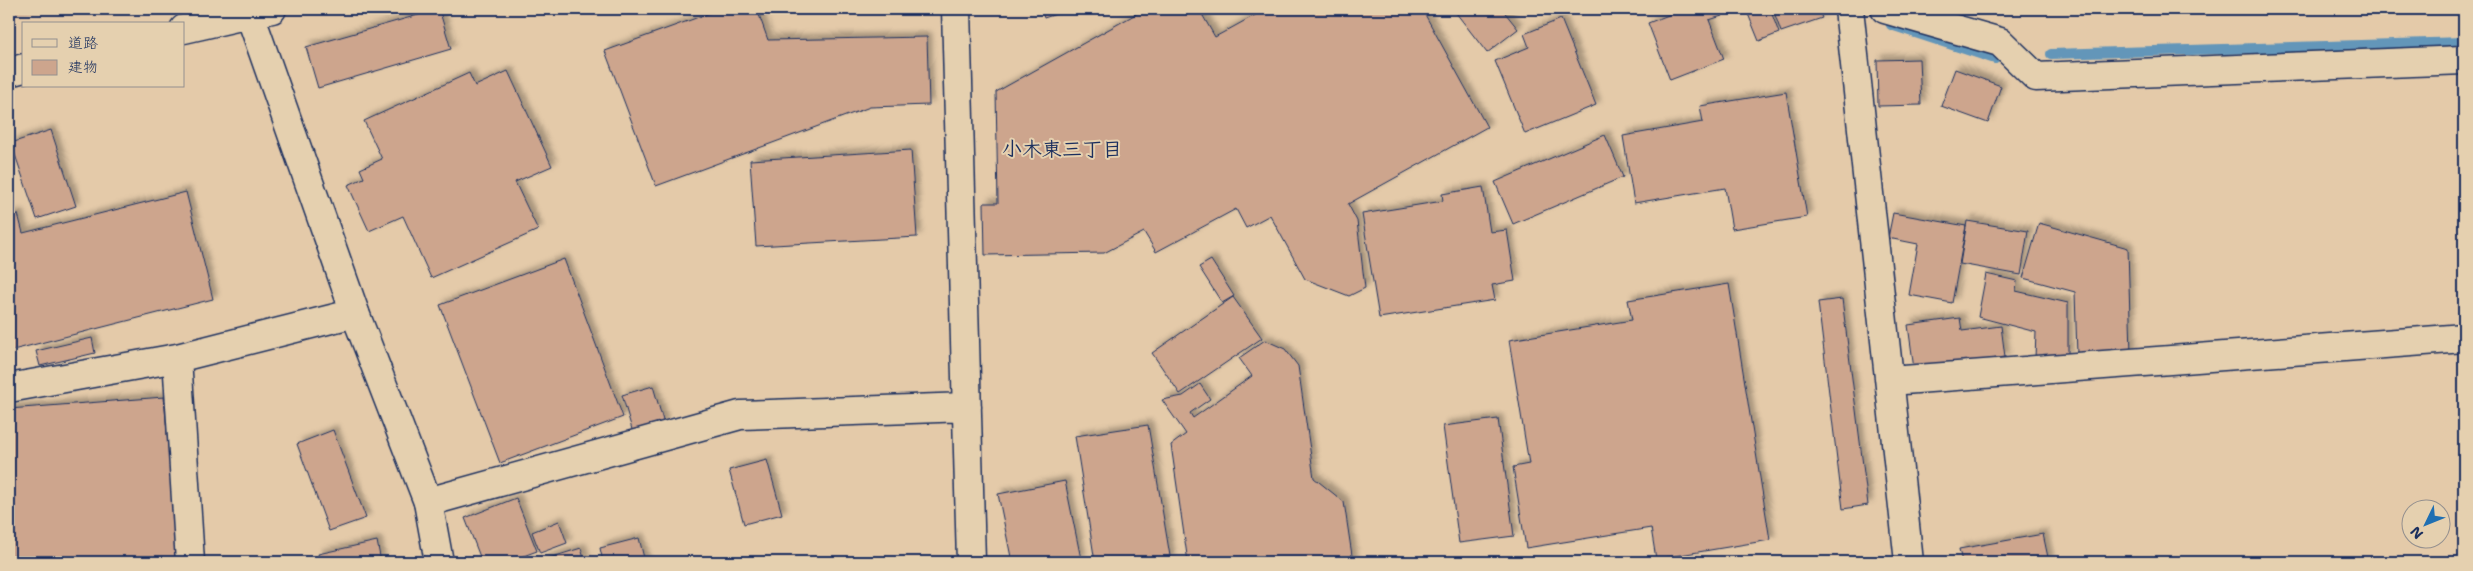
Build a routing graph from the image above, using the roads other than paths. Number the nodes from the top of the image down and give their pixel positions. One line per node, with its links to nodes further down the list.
1 (956, 9): 14 (street)
2 (1849, 9): 12 (street)
3 (1885, 9): 6 (street)
4 (257, 10): 5 (street); 9 (street)
5 (185, 30)
6 (2464, 60)
7 (22, 69): 8 (street)
8 (9, 72)
9 (355, 313): 11 (street); 15 (street)
10 (2464, 338): 12 (street)
11 (177, 358): 13 (street); 16 (street)
12 (1890, 381): 19 (street)
13 (9, 388)
14 (967, 407): 15 (street); 18 (street)
15 (428, 502): 17 (street)
16 (190, 562)
17 (440, 562)
18 (971, 562)
19 (1909, 562)

